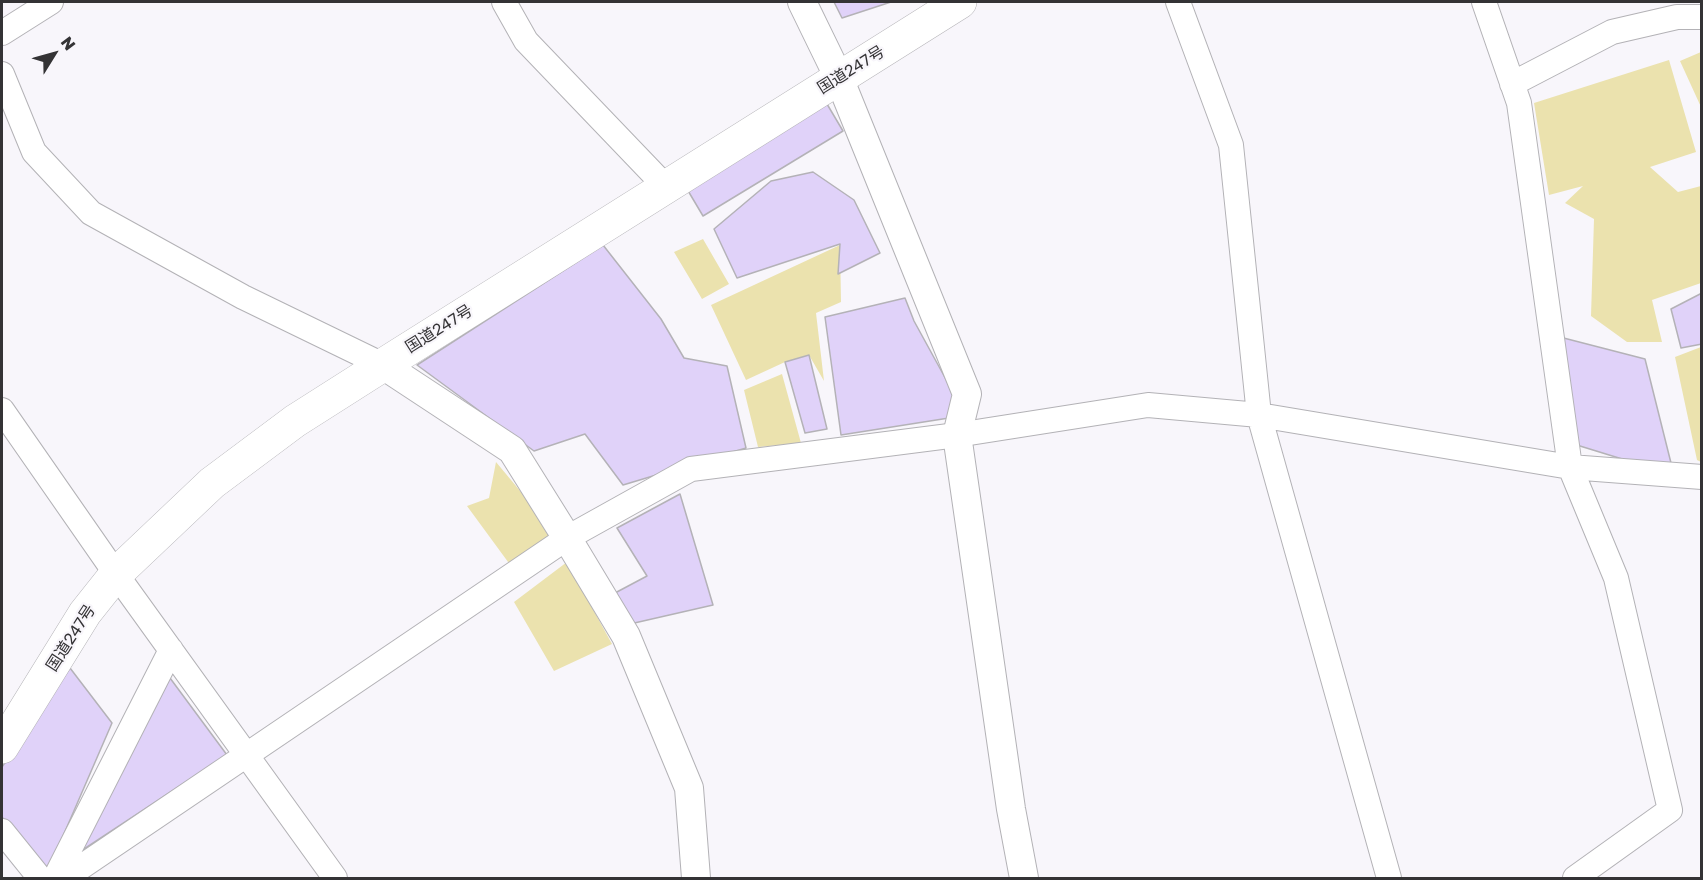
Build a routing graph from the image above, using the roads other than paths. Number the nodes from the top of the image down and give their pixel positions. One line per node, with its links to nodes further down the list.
1 (51, 2): 8 (street)
2 (504, 2): 12 (street)
3 (802, 2): 10 (street)
4 (960, 2): 10 (highway, 国道247号)
5 (1178, 2): 15 (street)
6 (1484, 2): 11 (street)
7 (1701, 17): 11 (street)
8 (2, 33)
9 (2, 74): 13 (street)
10 (839, 78): 12 (highway, 国道247号); 16 (street)
11 (1512, 84): 17 (street)
12 (665, 186): 13 (highway, 国道247号)
13 (383, 364): 19 (street); 20 (highway, 国道247号)
14 (2, 410): 20 (street)
15 (1259, 416): 16 (street); 17 (street); 31 (street)
16 (957, 435): 19 (street); 30 (street)
17 (1570, 467): 18 (street); 32 (street)
18 (1701, 477)
19 (567, 538): 23 (street); 29 (street)
20 (116, 574): 21 (street); 22 (highway, 国道247号)
21 (171, 650): 23 (street); 26 (street)
22 (2, 747)
23 (247, 754): 27 (street); 28 (street)
24 (2, 831): 25 (street)
25 (40, 879)
26 (55, 879)
27 (65, 879)
28 (335, 879)
29 (696, 879)
30 (1024, 879)
31 (1389, 879)
32 (1575, 879)

